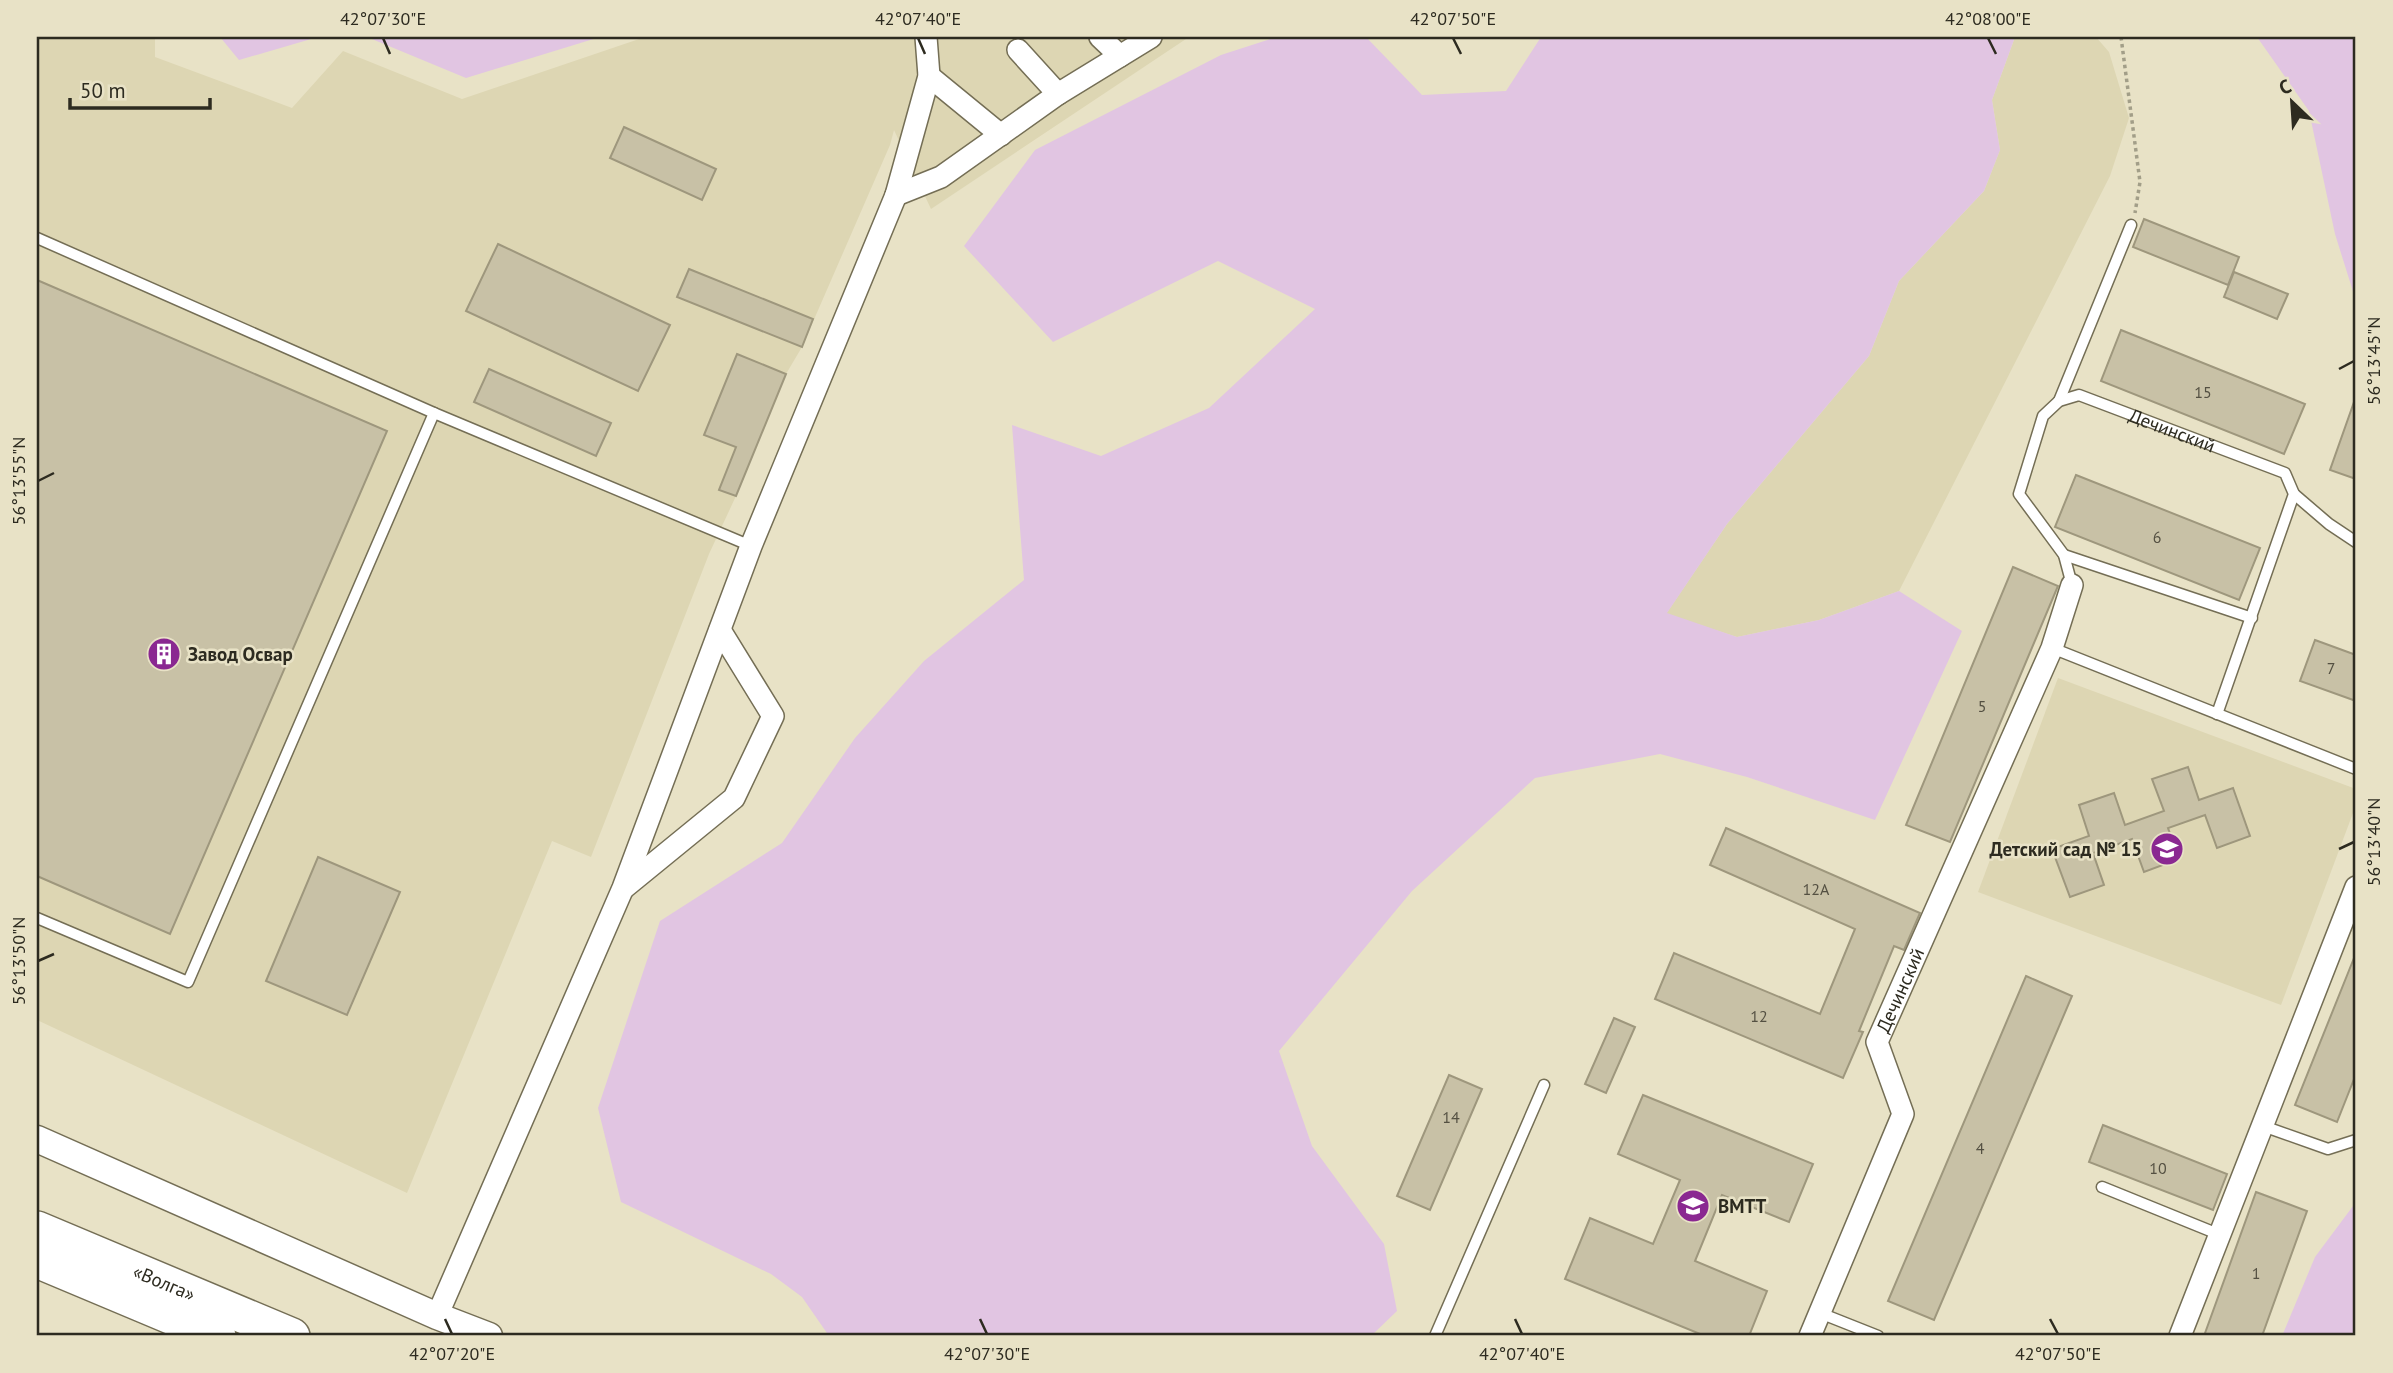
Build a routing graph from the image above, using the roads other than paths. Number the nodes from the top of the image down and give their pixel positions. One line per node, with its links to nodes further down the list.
1 (926, 37): 6 (street)
2 (1100, 37): 5 (street)
3 (1151, 37): 5 (street)
4 (1018, 50): 7 (street)
5 (1120, 56): 7 (street)
6 (929, 76): 8 (street); 9 (street)
7 (1058, 94): 8 (street)
8 (1002, 135): 9 (street)
9 (896, 195): 16 (street)
10 (2132, 225): 12 (lane, Дечинский)
11 (37, 238): 13 (lane)
12 (2059, 401): 14 (lane, Дечинский); 17 (lane, Дечинский)
13 (434, 413): 16 (lane); 26 (lane)
14 (2294, 495): 15 (lane); 19 (lane)
15 (2356, 542)
16 (751, 546): 20 (street)
17 (2064, 555): 18 (lane, Дечинский); 19 (lane)
18 (2072, 585): 21 (street, Дечинский)
19 (2252, 618): 22 (lane)
20 (720, 630): 25 (street); 25 (street)
21 (2052, 648): 22 (lane); 35 (street, Дечинский)
22 (2217, 714): 23 (lane)
23 (2356, 769)
24 (2356, 887): 28 (street)
25 (623, 888): 36 (street)
26 (37, 918)
27 (1544, 1085): 40 (lane)
28 (2263, 1126): 30 (lane); 33 (street)
29 (37, 1139): 36 (street)
30 (2356, 1140)
31 (2102, 1187): 33 (lane)
32 (37, 1229): 38 (highway, «Волга»)
33 (2218, 1234): 43 (street)
34 (37, 1260): 37 (highway, «Волга»)
35 (1820, 1313): 41 (street, Дечинский); 42 (lane)
36 (437, 1316): 39 (street)
37 (218, 1336)
38 (292, 1336)
39 (489, 1336)
40 (1435, 1336)
41 (1810, 1336)
42 (1878, 1336)
43 (2180, 1336)

